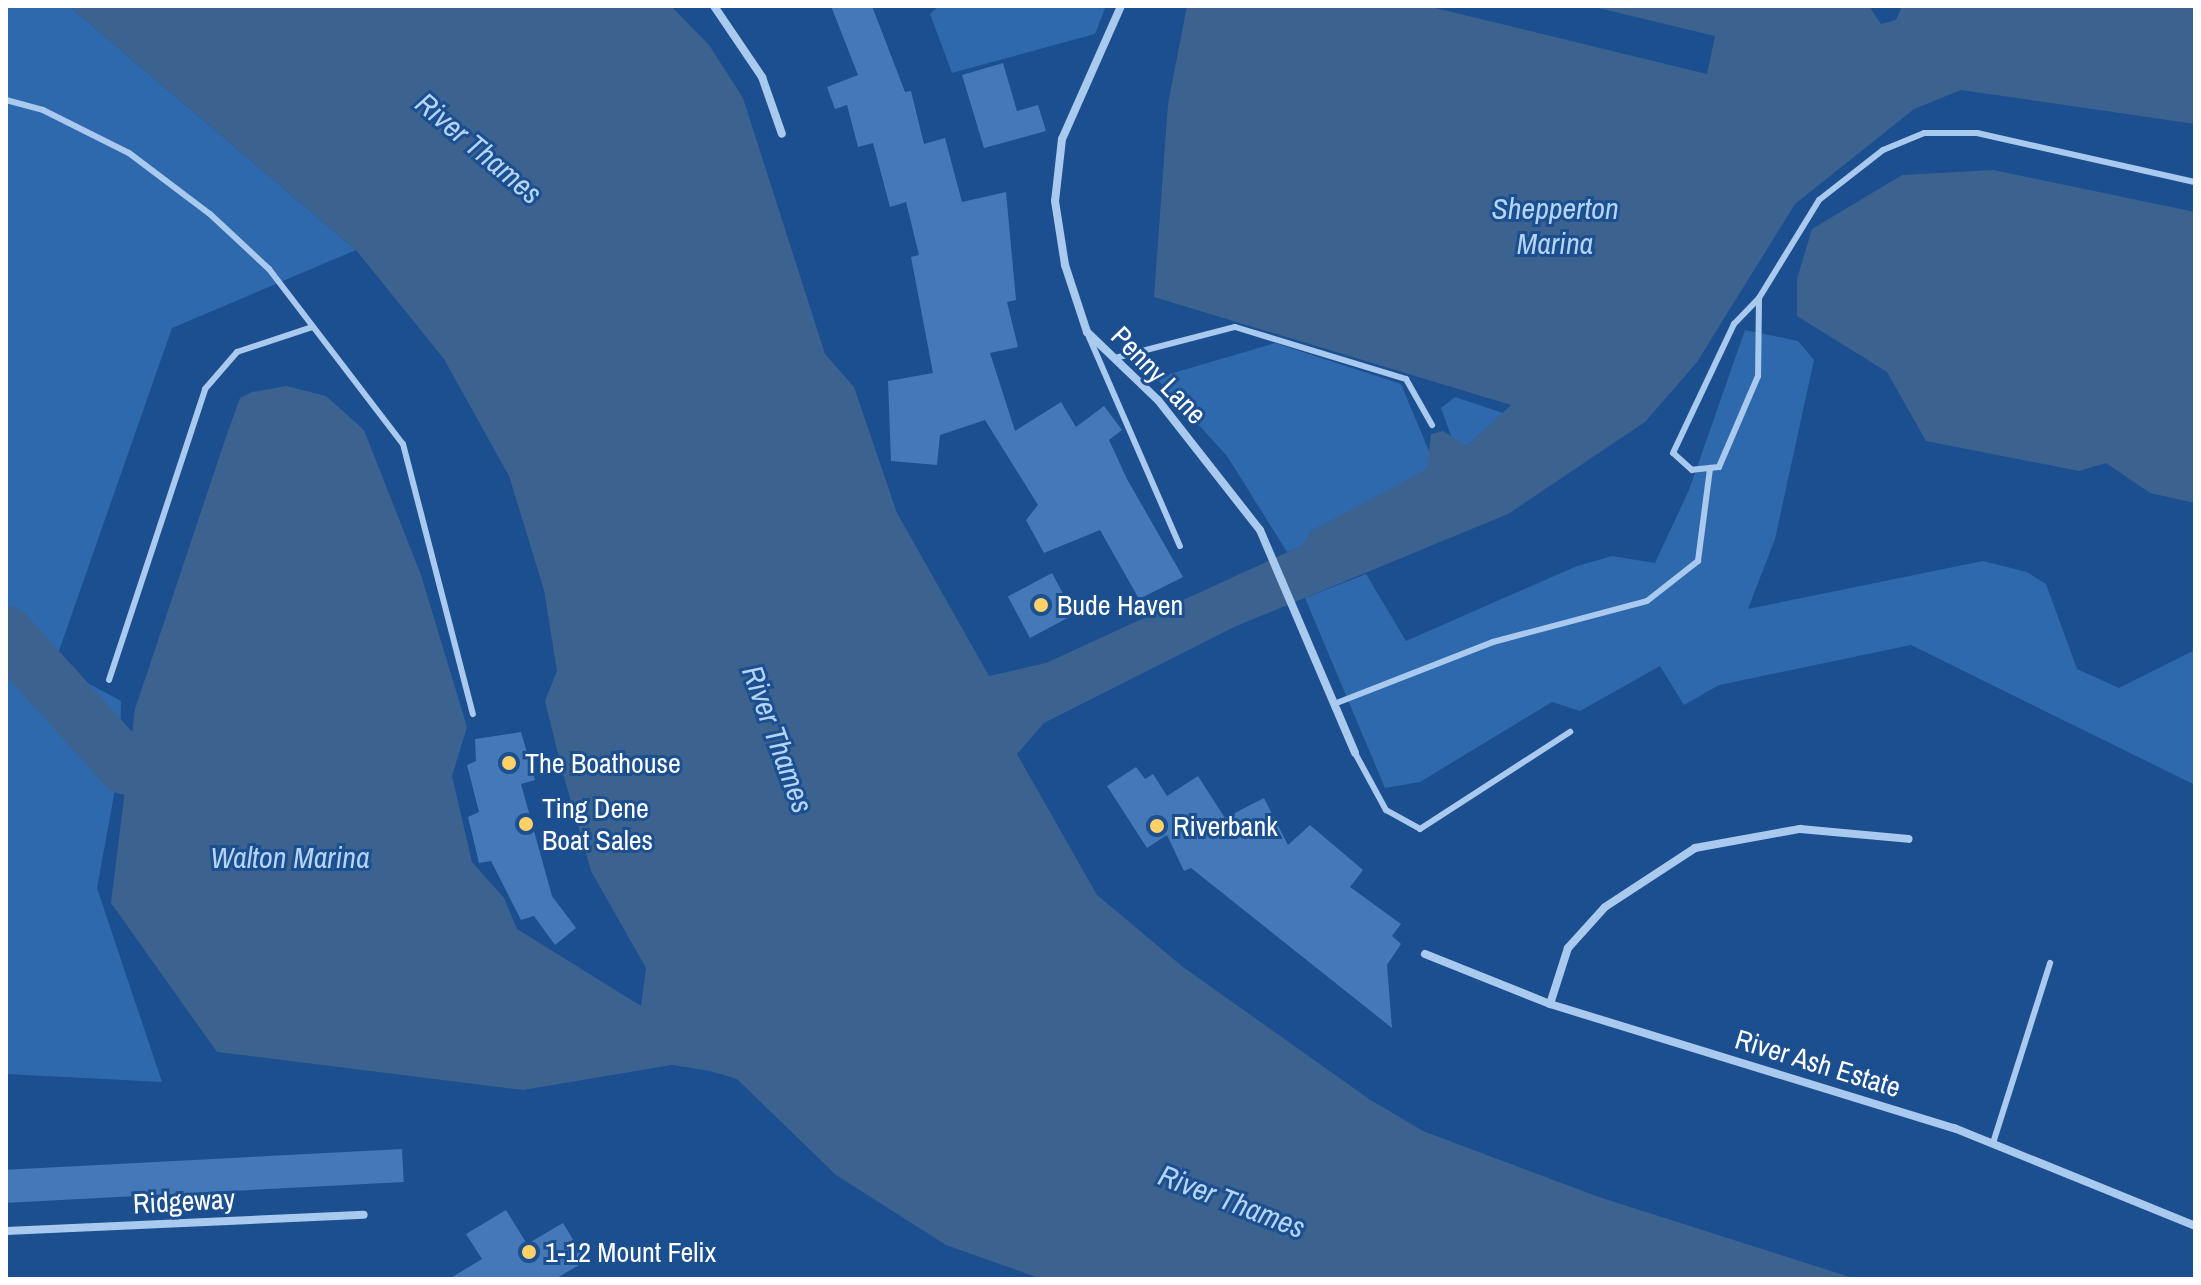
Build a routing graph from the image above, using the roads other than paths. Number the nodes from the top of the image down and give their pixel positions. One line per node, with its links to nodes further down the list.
1 (714, 6): 4 (street)
2 (1121, 6): 8 (street, Penny Lane)
3 (6, 100): 7 (lane)
4 (782, 134)
5 (2195, 182): 6 (lane)
6 (1759, 298): 11 (lane); 11 (lane)
7 (312, 327): 13 (lane); 15 (lane)
8 (1087, 332): 9 (street, Penny Lane); 12 (lane)
9 (1115, 358): 10 (lane); 14 (street, Penny Lane)
10 (1432, 425)
11 (1710, 468): 14 (lane)
12 (1180, 546)
13 (109, 680)
14 (1334, 704): 17 (street, Penny Lane)
15 (473, 714)
16 (1570, 732): 17 (lane)
17 (1355, 753)
18 (1909, 839): 21 (street)
19 (1425, 954): 21 (street, River Ash Estate)
20 (2050, 963): 22 (lane)
21 (1550, 1004): 22 (street, River Ash Estate)
22 (1993, 1143): 24 (street, River Ash Estate)
23 (364, 1215): 25 (street, Ridgeway)
24 (2195, 1226)
25 (6, 1231)

